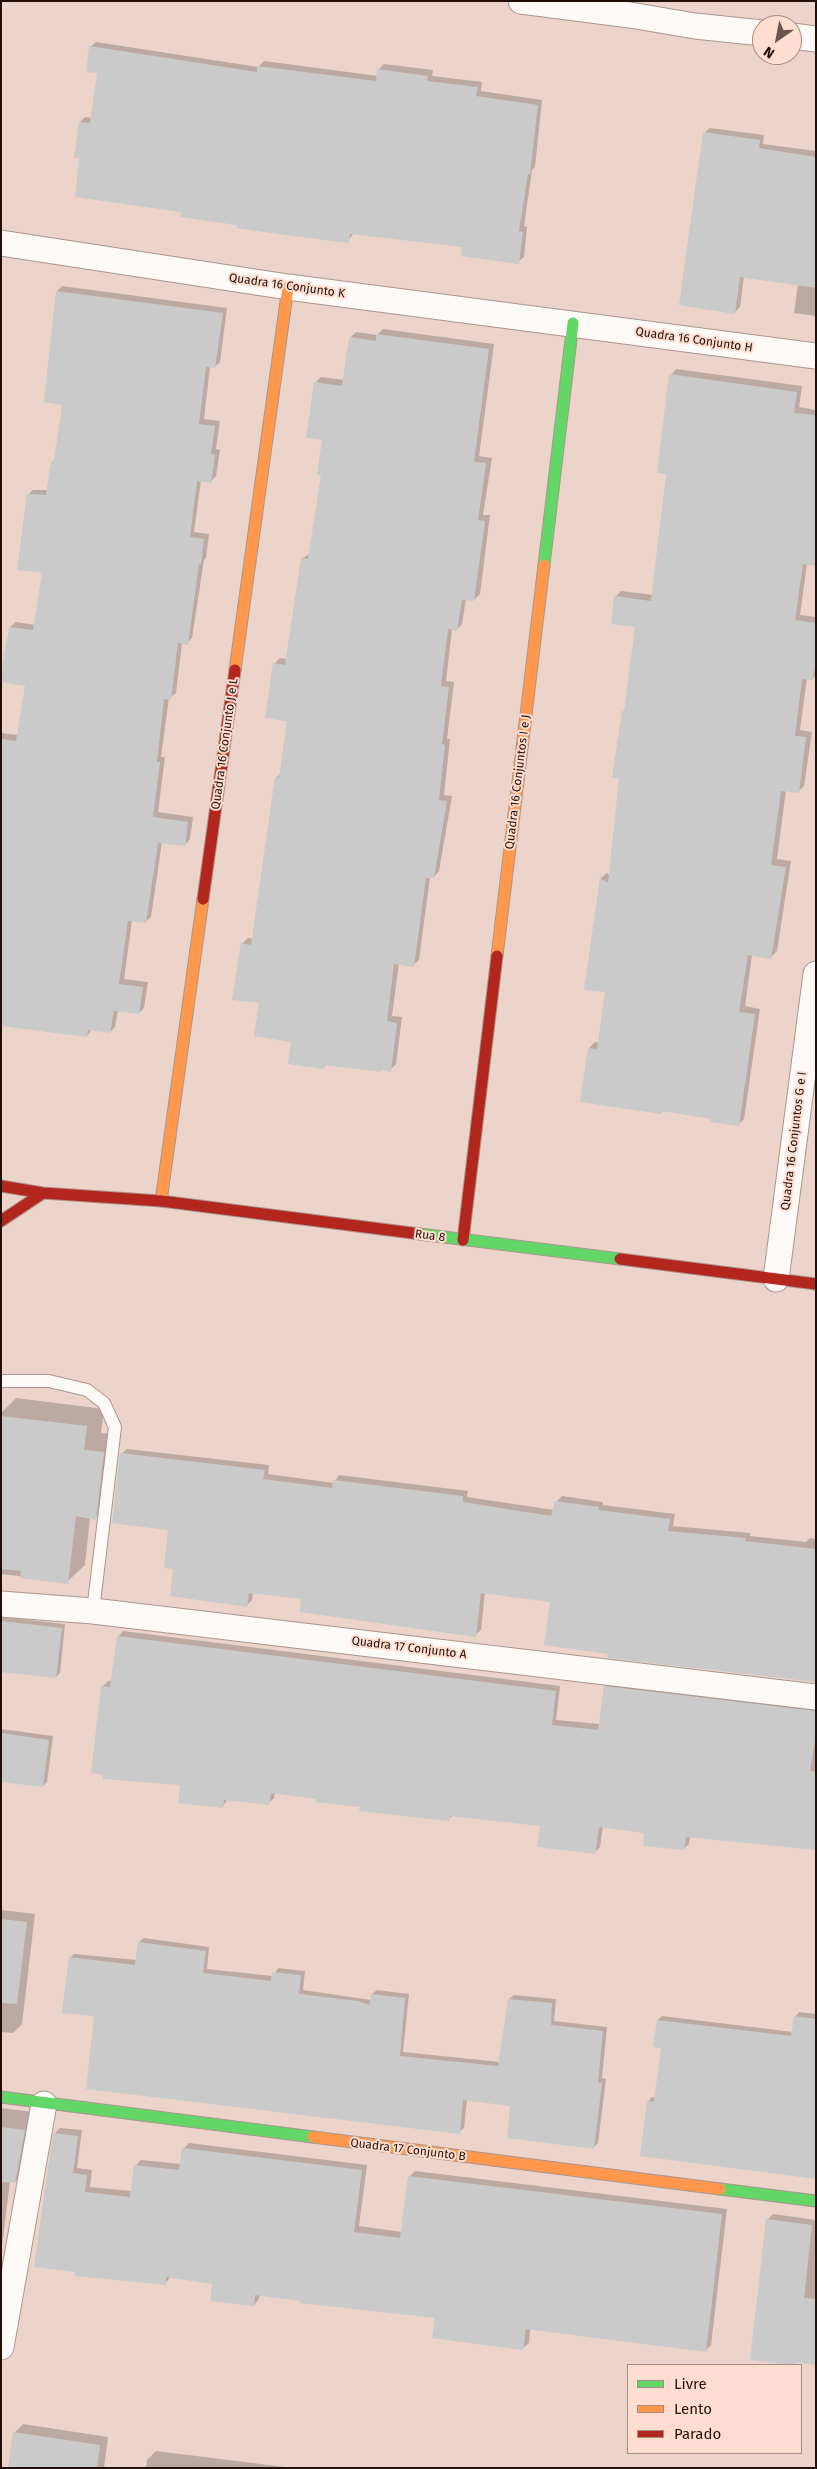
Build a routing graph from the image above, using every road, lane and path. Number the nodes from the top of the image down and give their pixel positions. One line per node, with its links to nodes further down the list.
1 (520, 1): 2 (street)
2 (631, 8): 3 (street)
3 (752, 32)
4 (802, 37): 5 (street)
5 (816, 38)
6 (1, 243): 7 (street, Quadra 16 Conjunto K)
7 (288, 287): 8 (street, Quadra 16 Conjunto K); 13 (street, Quadra 16 Conjunto J e L)
8 (573, 323): 9 (street, Quadra 16 Conjunto H); 15 (street, Quadra 16 Conjuntos I e J)
9 (816, 356)
10 (816, 974): 16 (street, Quadra 16 Conjuntos G e I)
11 (1, 1186): 12 (street, Rua 8)
12 (43, 1193): 13 (street, Rua 8); 14 (street)
13 (161, 1201): 15 (street, Rua 8)
14 (1, 1221)
15 (463, 1240): 16 (street, Rua 8)
16 (776, 1279): 17 (street, Rua 8)
17 (816, 1284)
18 (1, 1381): 20 (lane)
19 (1, 1604): 20 (street, Quadra 17 Conjunto A)
20 (93, 1610): 21 (street, Quadra 17 Conjunto A)
21 (816, 1697)
22 (1, 2097): 23 (street, Quadra 17 Conjunto B)
23 (44, 2104): 24 (street, Quadra 17 Conjunto B); 25 (street)
24 (816, 2201)
25 (2, 2346)

